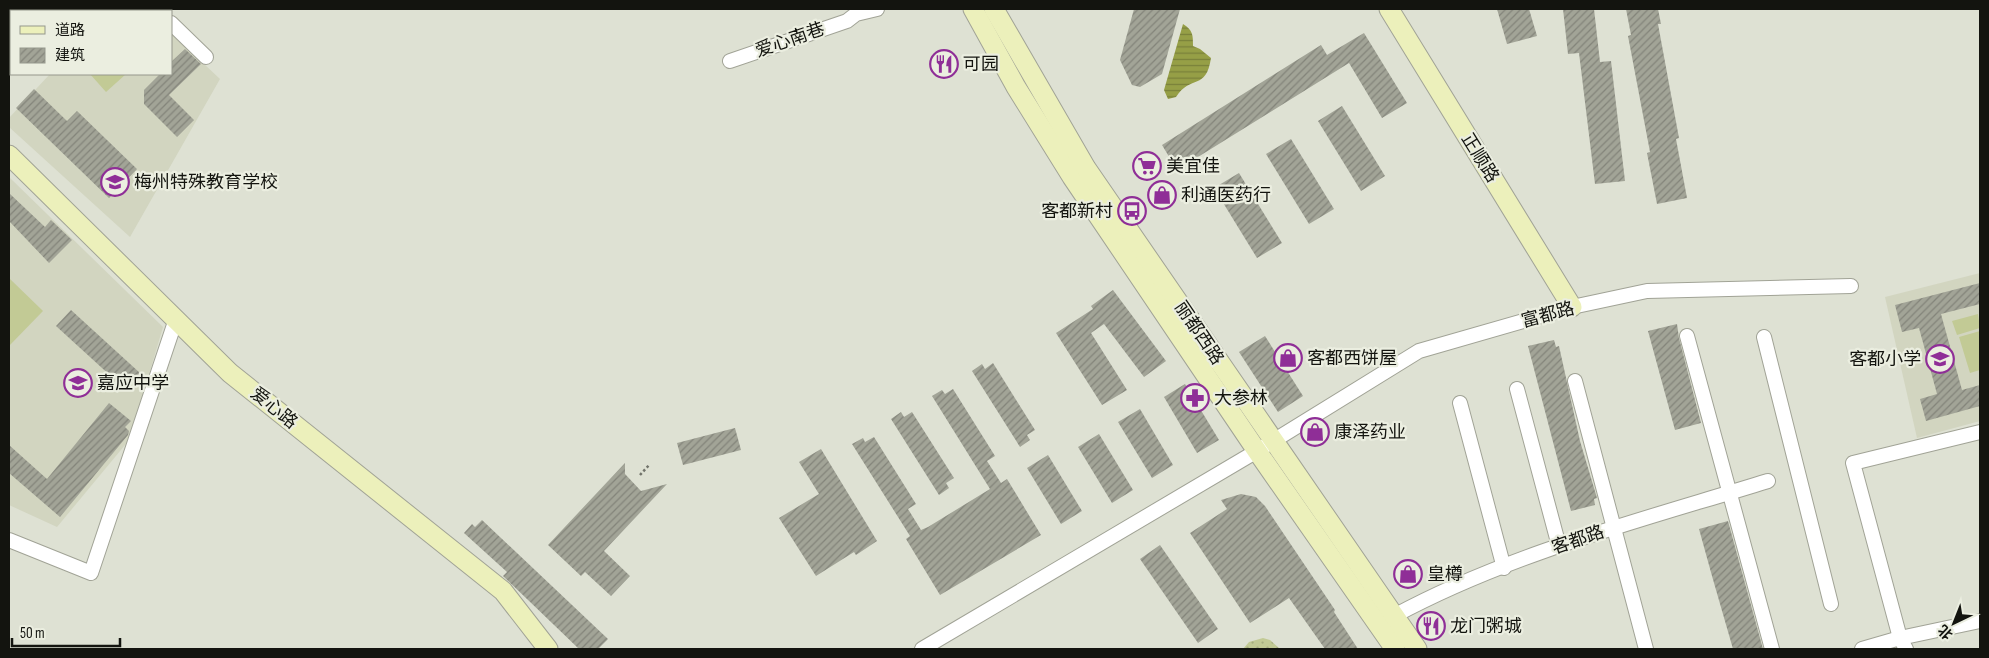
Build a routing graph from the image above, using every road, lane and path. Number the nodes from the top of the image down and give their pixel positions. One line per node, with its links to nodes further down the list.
1 (877, 9): 7 (street, 爱心南巷)
2 (973, 9): 18 (main road, 丽都西路)
3 (994, 9): 18 (main road, 丽都西路)
4 (1389, 9): 10 (main road, 正顺路)
5 (172, 24): 6 (street)
6 (206, 57)
7 (730, 61)
8 (9, 155): 11 (main road, 爱心路)
9 (1851, 286): 10 (street, 富都路)
10 (1572, 307): 18 (street, 富都路)
11 (176, 320): 24 (street); 31 (main road, 爱心路)
12 (1687, 336): 22 (street)
13 (1764, 337): 27 (street)
14 (1575, 380): 23 (street)
15 (1517, 389): 25 (street)
16 (1460, 403): 26 (street)
17 (1980, 432): 30 (street)
18 (1265, 446): 28 (main road, 丽都西路); 32 (street, 富都路); 33 (main road, 丽都西路)
19 (650, 464): 20 (path)
20 (640, 475)
21 (1768, 481): 22 (street, 客都路)
22 (1731, 492): 23 (street, 客都路); 36 (street)
23 (1614, 528): 25 (street, 客都路); 35 (street)
24 (9, 540)
25 (1559, 546): 26 (street, 客都路)
26 (1504, 568): 28 (street, 客都路)
27 (1831, 604)
28 (1394, 616): 34 (main road, 丽都西路)
29 (1980, 621): 30 (street)
30 (1903, 644): 37 (street)
31 (548, 649)
32 (922, 649)
33 (1396, 649)
34 (1417, 649)
35 (1646, 649)
36 (1772, 649)
37 (1862, 649)

